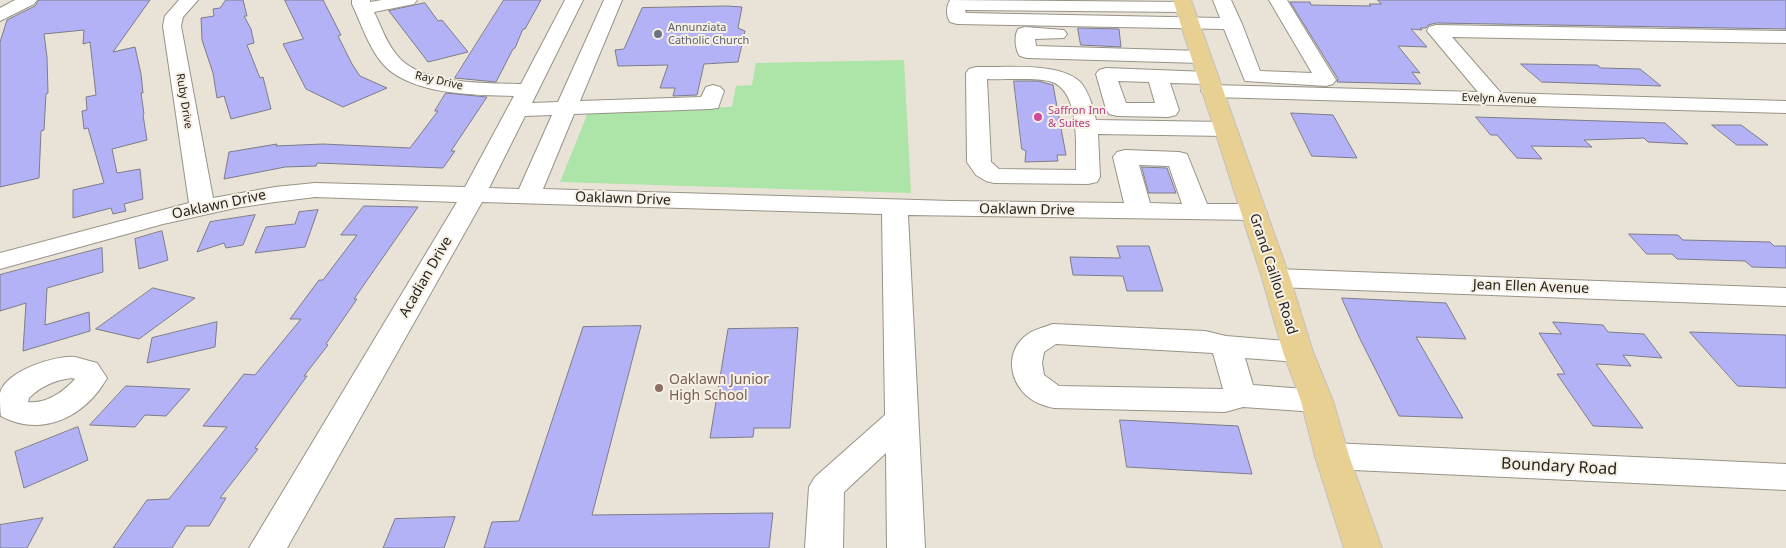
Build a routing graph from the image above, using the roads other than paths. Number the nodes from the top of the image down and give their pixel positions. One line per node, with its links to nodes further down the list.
1 (28, 0): 9 (street)
2 (189, 0): 25 (street, Ruby Drive)
3 (408, 0): 8 (street)
4 (574, 0): 17 (street, Acadian Drive)
5 (613, 0): 19 (street)
6 (1222, 0): 10 (street)
7 (1278, 0): 14 (street)
8 (363, 5): 17 (street, Ray Drive)
9 (0, 15)
10 (1233, 24): 12 (street); 14 (street)
11 (1786, 37): 16 (street)
12 (1196, 42): 12 (street); 12 (street); 13 (street); 14 (street, Evelyn Avenue); 21 (main road, Grand Caillou Road)
13 (1157, 76)
14 (1331, 87): 16 (street, Evelyn Avenue)
15 (713, 91): 19 (street, Ray Drive)
16 (1495, 99): 18 (street, Evelyn Avenue)
17 (524, 100): 19 (street, Ray Drive); 23 (street, Acadian Drive)
18 (1786, 107)
19 (568, 108): 24 (street)
20 (1087, 127): 21 (street); 22 (street); 22 (street)
21 (1225, 129): 30 (main road, Grand Caillou Road)
22 (1088, 177): 27 (street)
23 (474, 194): 24 (street, Oaklawn Drive); 25 (street, Oaklawn Drive); 41 (street, Acadian Drive)
24 (528, 196): 26 (street, Oaklawn Drive)
25 (202, 207): 31 (street, Oaklawn Drive)
26 (893, 207): 27 (street, Oaklawn Drive); 38 (street)
27 (1094, 211): 28 (street, Oaklawn Drive)
28 (1139, 211): 29 (street, Oaklawn Drive); 29 (street)
29 (1197, 212): 30 (street, Oaklawn Drive)
30 (1254, 212): 32 (main road, Grand Caillou Road)
31 (0, 261)
32 (1276, 278): 33 (street, Jean Ellen Avenue); 35 (main road, Grand Caillou Road)
33 (1786, 297)
34 (1226, 346): 35 (street); 36 (street); 36 (street)
35 (1298, 352): 37 (main road, Grand Caillou Road)
36 (1240, 396): 37 (street)
37 (1317, 401): 39 (main road, Grand Caillou Road)
38 (902, 419): 42 (street); 43 (street)
39 (1332, 456): 40 (street, Boundary Road); 44 (main road, Grand Caillou Road)
40 (1786, 477)
41 (268, 548)
42 (824, 548)
43 (906, 548)
44 (1364, 548)

